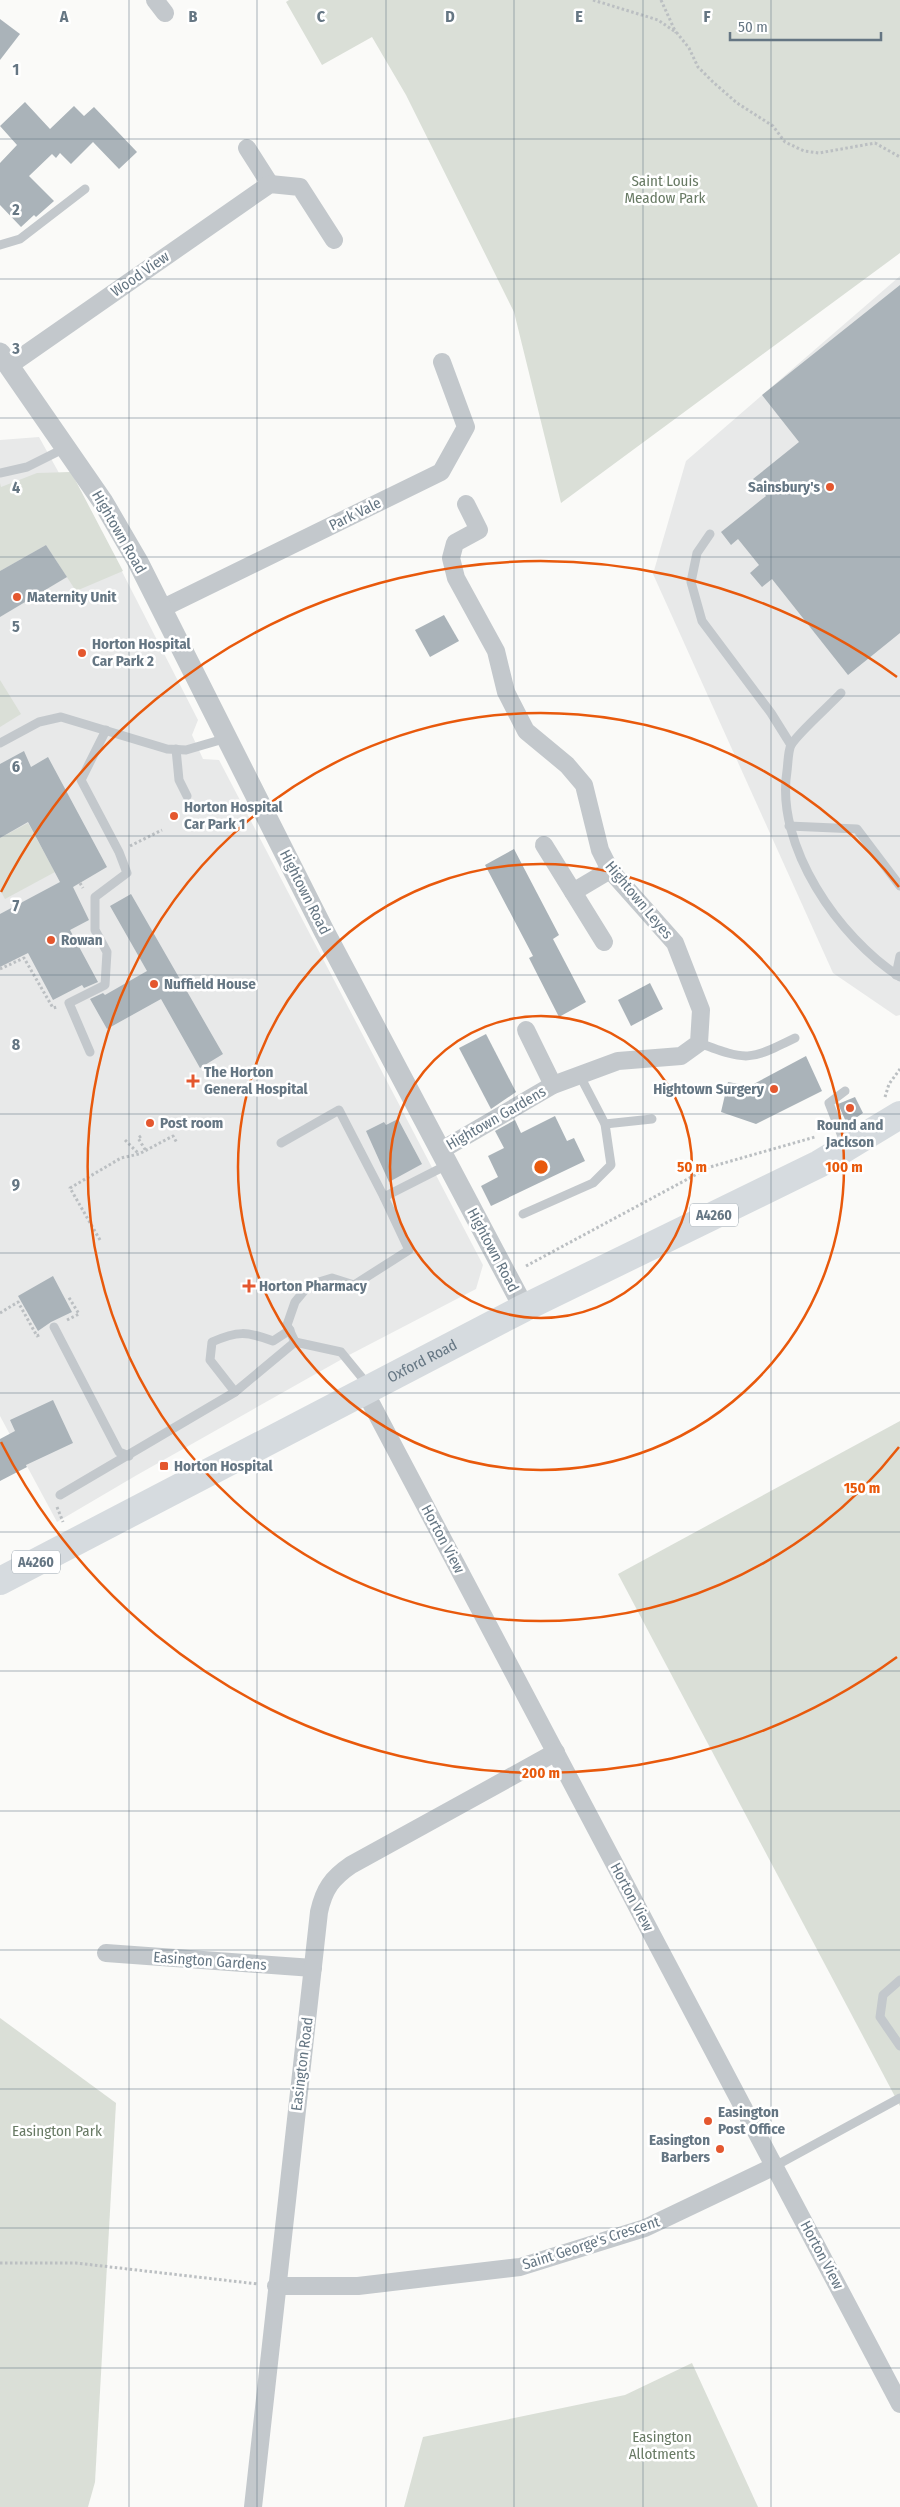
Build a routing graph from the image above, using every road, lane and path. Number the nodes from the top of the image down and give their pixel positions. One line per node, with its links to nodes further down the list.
1 (593, 0): 3 (path)
2 (661, 0): 3 (path)
3 (677, 34): 5 (path)
4 (247, 148): 6 (street)
5 (900, 157)
6 (270, 184): 8 (street); 10 (street, Wood View)
7 (85, 188): 9 (lane)
8 (334, 240)
9 (0, 245)
10 (5, 359): 12 (street, Hightown Road)
11 (442, 362): 16 (street, Park Vale)
12 (65, 448): 13 (lane); 16 (street, Hightown Road)
13 (0, 473)
14 (466, 504): 28 (street, Hightown Leyes)
15 (710, 534): 21 (lane)
16 (161, 609): 19 (street, Hightown Road)
17 (841, 693): 21 (lane)
18 (106, 730): 20 (lane); 22 (lane); 27 (lane)
19 (227, 738): 22 (lane); 56 (street, Hightown Road)
20 (0, 743)
21 (791, 745): 24 (lane)
22 (176, 749): 23 (lane)
23 (187, 796)
24 (789, 826): 30 (lane); 36 (lane)
25 (162, 830): 27 (path)
26 (544, 845): 32 (street)
27 (119, 852): 37 (lane)
28 (610, 870): 32 (street); 40 (street, Hightown Leyes)
29 (80, 883): 31 (path)
30 (900, 886)
31 (84, 888)
32 (574, 892): 33 (street)
33 (604, 942)
34 (900, 956): 36 (lane)
35 (0, 968): 37 (path)
36 (898, 976)
37 (70, 1003): 41 (lane)
38 (526, 1030): 44 (street, Hightown Gardens)
39 (795, 1038): 40 (lane)
40 (699, 1043): 43 (street, Hightown Gardens)
41 (90, 1052)
42 (900, 1070): 46 (path)
43 (579, 1074): 44 (street, Hightown Gardens); 48 (lane)
44 (553, 1085): 56 (street, Hightown Gardens)
45 (845, 1091): 50 (lane)
46 (892, 1109): 50 (main road, Oxford Road / A4260)
47 (652, 1119): 48 (lane)
48 (605, 1124): 58 (lane)
49 (141, 1136): 54 (path)
50 (843, 1139): 60 (path); 61 (main road, Oxford Road / A4260)
51 (125, 1140): 55 (path)
52 (177, 1143): 54 (path)
53 (281, 1144): 57 (lane)
54 (146, 1151): 55 (path)
55 (139, 1154): 59 (path)
56 (443, 1158): 57 (lane); 60 (street, Hightown Road)
57 (384, 1197): 63 (lane)
58 (523, 1214)
59 (100, 1240)
60 (507, 1276): 61 (street, Hightown Road)
61 (524, 1308): 65 (main road, Oxford Road / A4260)
62 (54, 1327): 67 (lane)
63 (290, 1330): 64 (lane); 66 (lane)
64 (295, 1342): 65 (lane); 66 (lane)
65 (367, 1388): 69 (main road, Oxford Road / A4260); 71 (street, Horton View)
66 (236, 1392): 67 (lane)
67 (129, 1456): 68 (lane)
68 (60, 1495): 69 (path)
69 (72, 1544): 70 (main road, Oxford Road / A4260)
70 (0, 1581)
71 (556, 1752): 73 (street, Easington Road); 77 (street, Horton View)
72 (106, 1953): 73 (street, Easington Gardens)
73 (313, 1968): 79 (street, Easington Road)
74 (900, 1980): 75 (lane)
75 (900, 2046)
76 (900, 2098): 77 (lane)
77 (776, 2166): 79 (street, Saint George's Crescent); 80 (street, Horton View)
78 (0, 2263): 79 (path)
79 (276, 2286): 81 (street, Easington Road)
80 (900, 2404)
81 (253, 2507)

